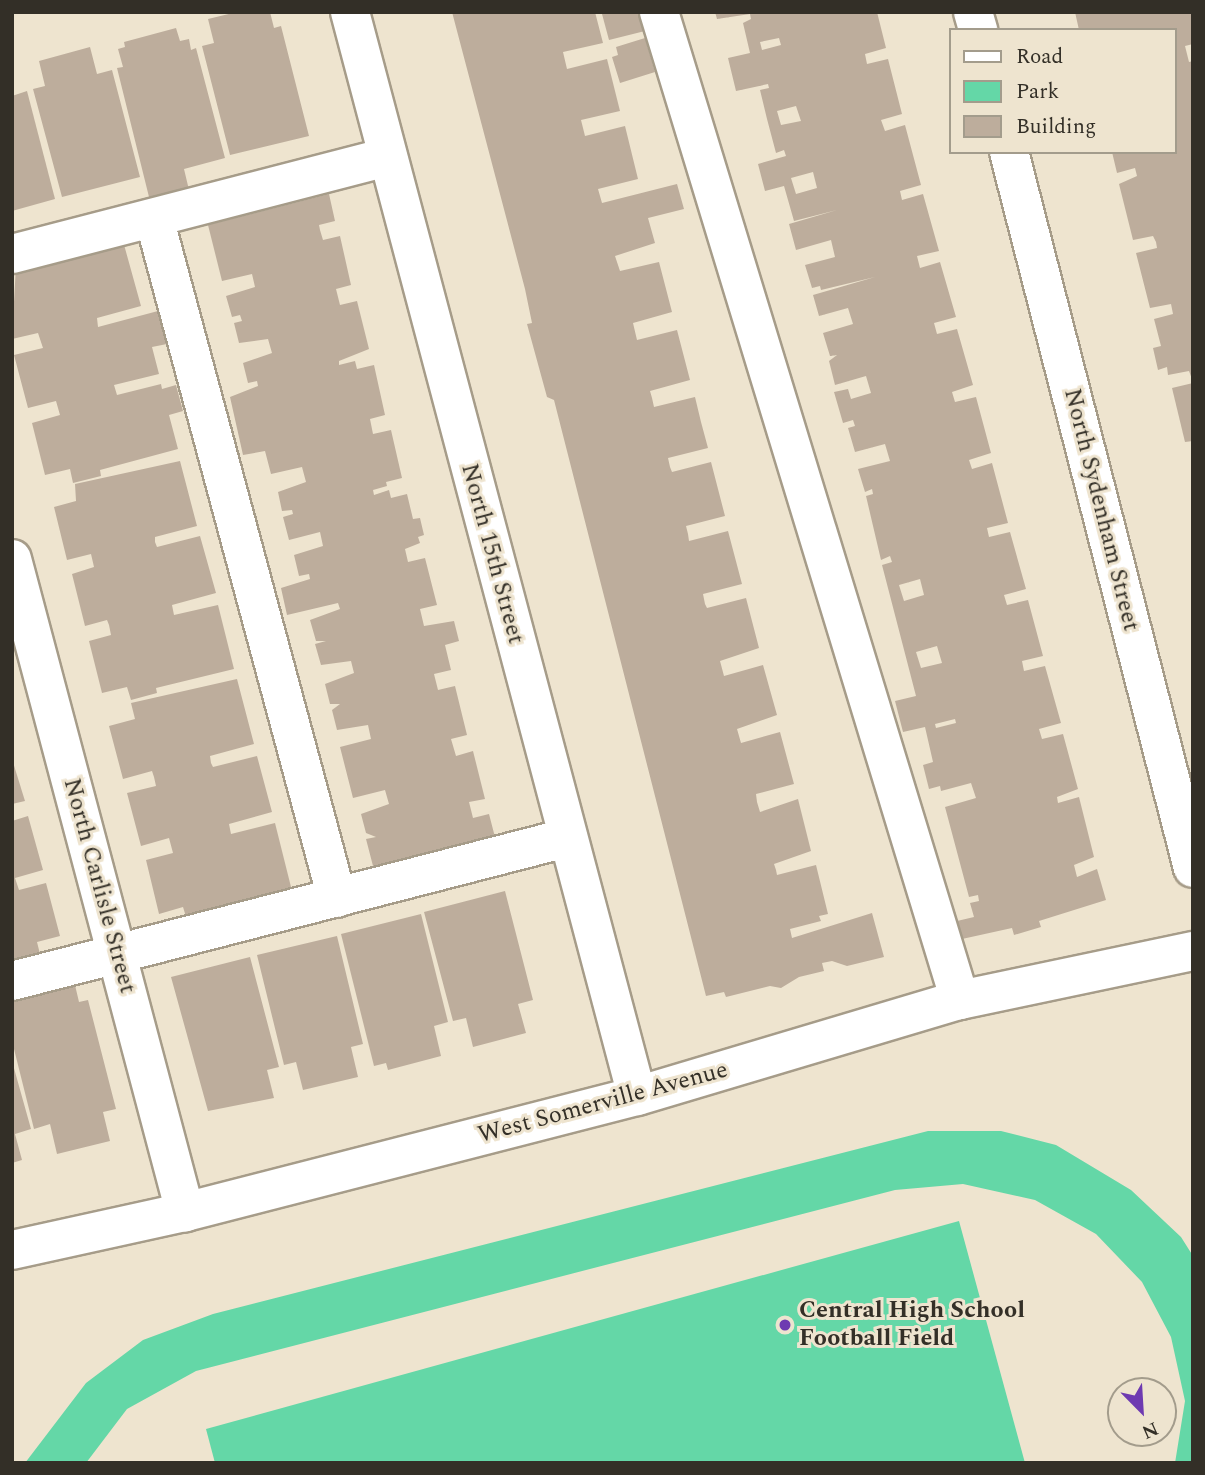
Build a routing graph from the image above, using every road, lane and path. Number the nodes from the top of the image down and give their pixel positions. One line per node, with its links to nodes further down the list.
1 (351, 12): 4 (street, North 15th Street)
2 (659, 12): 14 (street)
3 (1010, 154): 9 (street, North Sydenham Street)
4 (388, 157): 5 (street); 8 (street, North 15th Street)
5 (153, 218): 6 (street); 10 (street)
6 (12, 254)
7 (12, 559): 12 (street, North Carlisle Street)
8 (566, 838): 10 (street); 15 (street, North 15th Street)
9 (1193, 868)
10 (337, 898): 12 (street)
11 (1193, 950): 14 (street, West Somerville Avenue)
12 (116, 953): 13 (street); 16 (street, North Carlisle Street)
13 (12, 981)
14 (960, 1000): 15 (street, West Somerville Avenue)
15 (637, 1096): 16 (street, West Somerville Avenue)
16 (186, 1212): 17 (street, West Somerville Avenue)
17 (12, 1250)

